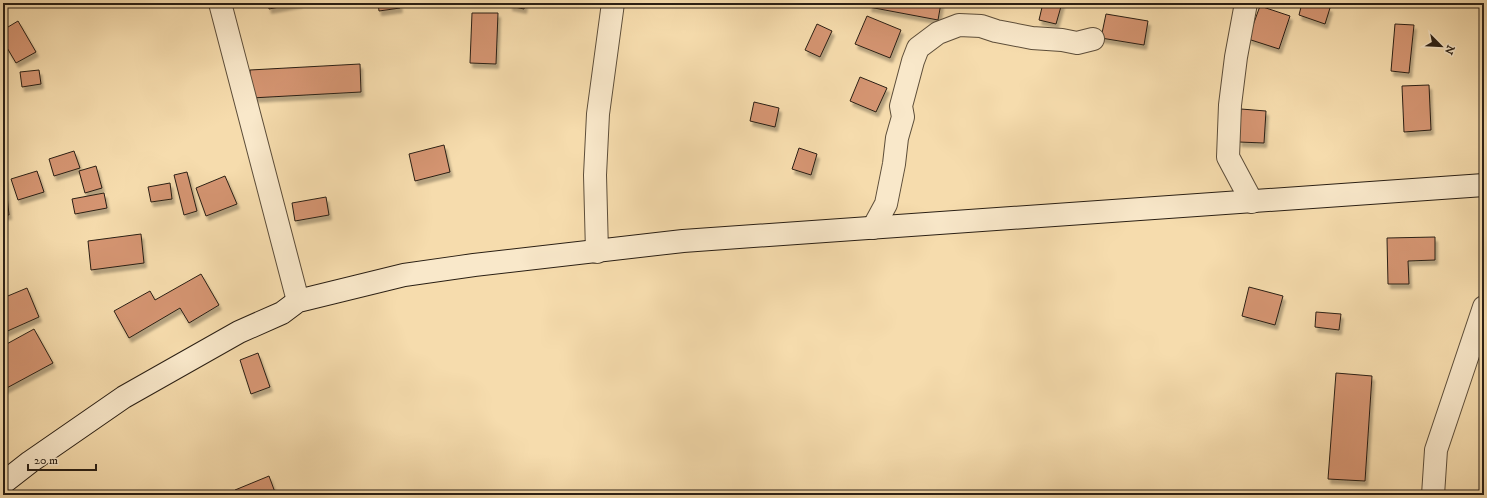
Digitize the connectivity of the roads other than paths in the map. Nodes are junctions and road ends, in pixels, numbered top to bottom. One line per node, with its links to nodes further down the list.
1 (220, 3): 9 (street)
2 (613, 3): 8 (street)
3 (1246, 3): 6 (street)
4 (1093, 40): 7 (street)
5 (1484, 185): 6 (street)
6 (1252, 202): 7 (street)
7 (873, 228): 8 (street)
8 (597, 252): 9 (street)
9 (298, 301): 11 (street)
10 (1484, 307): 12 (street)
11 (3, 483)
12 (1433, 495)

